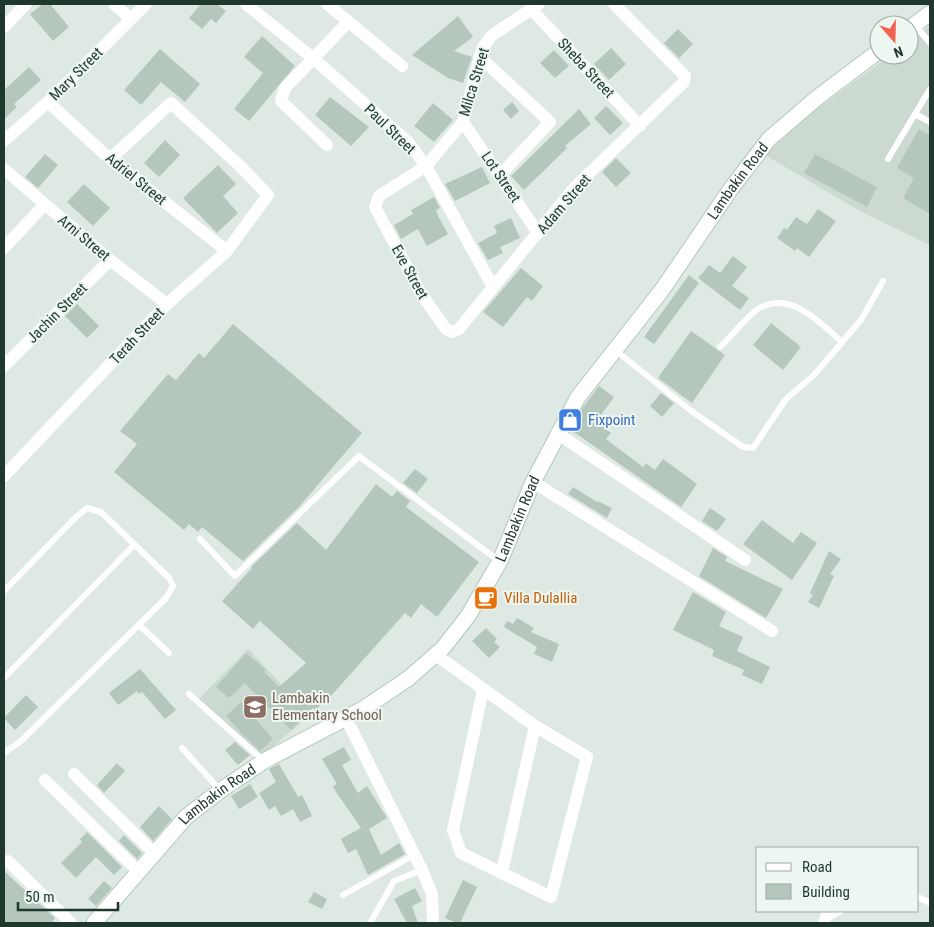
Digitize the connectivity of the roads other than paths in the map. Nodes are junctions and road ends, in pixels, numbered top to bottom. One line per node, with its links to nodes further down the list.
1 (26, 4): 12 (street)
2 (114, 4): 9 (street)
3 (146, 4): 9 (street, Mary Street)
4 (246, 4): 16 (street, Paul Street)
5 (328, 4): 11 (street)
6 (614, 4): 24 (street, Adam Street)
7 (535, 6): 15 (street, Milca Street); 24 (street, Sheba Street)
8 (930, 13): 10 (main road)
9 (131, 20): 20 (street, Mary Street)
10 (919, 21)
11 (348, 22): 16 (street); 18 (street)
12 (4, 27)
13 (919, 33): 14 (lane)
14 (930, 43)
15 (481, 58): 22 (street, Milca Street); 31 (street)
16 (314, 59): 26 (street); 29 (street, Paul Street)
17 (869, 59): 44 (main road, Lambakin Road)
18 (402, 66)
19 (930, 89): 21 (lane)
20 (48, 102): 25 (street, Mary Street); 27 (street, Adriel Street)
21 (915, 114): 23 (lane); 28 (lane)
22 (463, 122): 29 (street, Milca Street); 31 (street, Lot Street)
23 (930, 122)
24 (640, 126): 34 (street, Adam Street)
25 (4, 141)
26 (327, 145)
27 (110, 159): 36 (street, Adriel Street); 36 (street, Terah Street)
28 (888, 159)
29 (426, 166): 33 (street, Milca Street); 39 (street, Paul Street)
30 (4, 169): 32 (street, Arni Street)
31 (500, 175): 34 (street, Lot Street)
32 (46, 204): 35 (street); 37 (street, Arni Street)
33 (375, 208): 41 (street, Eve Street)
34 (538, 233): 39 (street, Adam Street)
35 (4, 248)
36 (227, 251): 40 (street, Terah Street)
37 (110, 260): 40 (street, Arni Street); 45 (street, Jachin Street)
38 (882, 281): 42 (lane)
39 (493, 287): 41 (street, Adam Street)
40 (167, 304): 47 (street, Terah Street)
41 (452, 332)
42 (841, 341): 43 (lane); 44 (lane)
43 (720, 347)
44 (615, 350): 46 (main road, Lambakin Road)
45 (4, 366)
46 (558, 434): 48 (main road, Lambakin Road); 51 (street)
47 (4, 476)
48 (533, 482): 52 (main road, Lambakin Road); 55 (street)
49 (200, 539): 52 (lane)
50 (133, 546): 53 (lane); 54 (lane); 58 (lane)
51 (745, 560)
52 (500, 561): 57 (main road, Lambakin Road)
53 (4, 591)
54 (139, 624): 56 (lane); 64 (lane)
55 (772, 630)
56 (169, 653)
57 (436, 655): 59 (street); 61 (main road, Lambakin Road)
58 (4, 678)
59 (483, 690): 62 (street); 74 (street)
60 (189, 694): 65 (lane)
61 (346, 718): 65 (main road, Lambakin Road); 70 (street)
62 (535, 726): 74 (street); 74 (street)
63 (182, 748): 68 (lane)
64 (4, 753)
65 (264, 760): 68 (main road, Lambakin Road)
66 (74, 774): 69 (street)
67 (45, 780): 73 (street)
68 (221, 790): 69 (main road, Lambakin Road)
69 (154, 852): 73 (main road, Lambakin Road)
70 (414, 855): 72 (street); 75 (lane)
71 (8, 861): 78 (street)
72 (422, 870): 80 (lane); 81 (street)
73 (138, 871): 79 (main road, Lambakin Road)
74 (502, 872)
75 (343, 896)
76 (839, 912): 77 (lane)
77 (826, 918)
78 (71, 923)
79 (94, 923)
80 (370, 923)
81 (433, 923)

